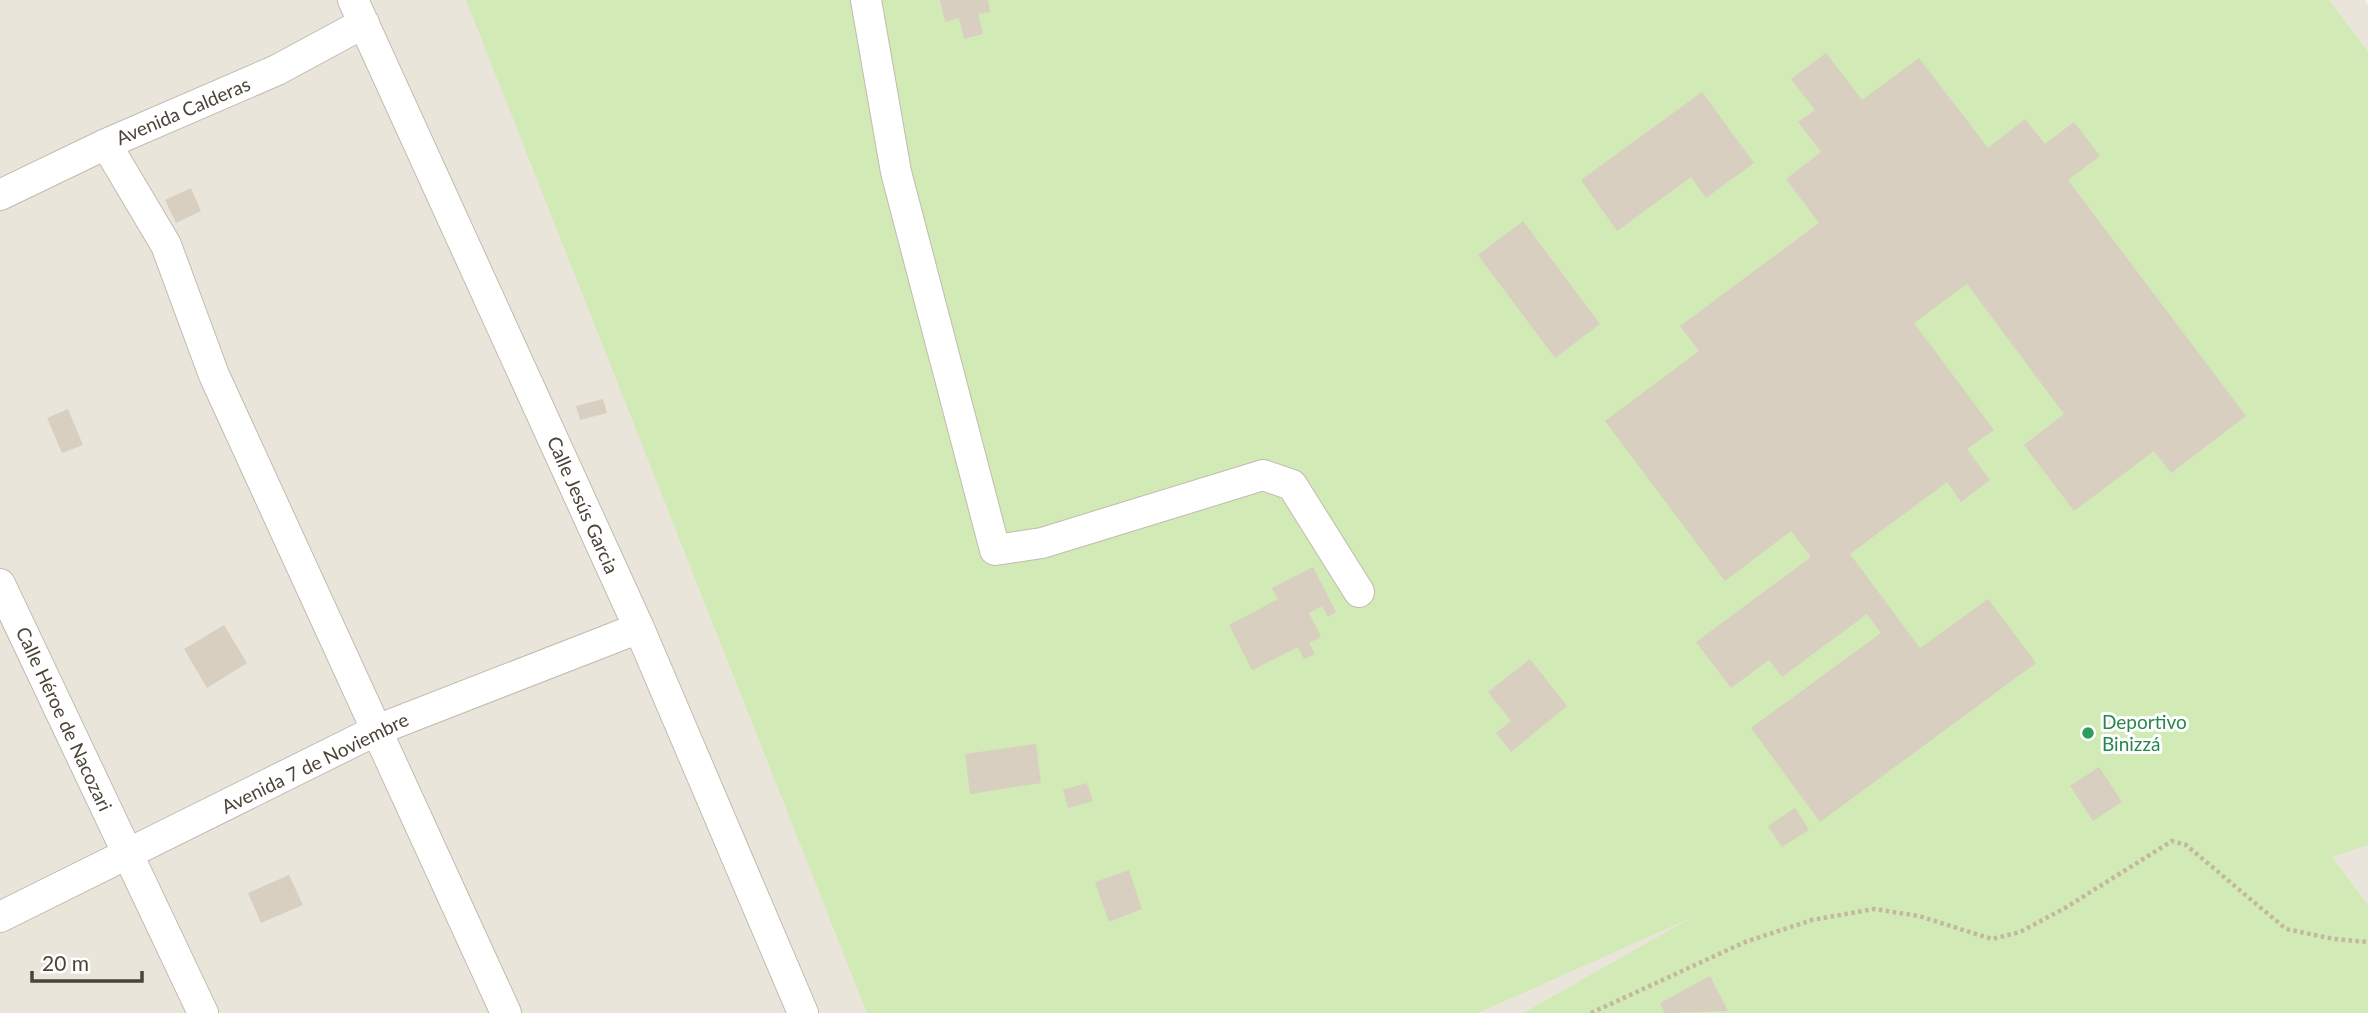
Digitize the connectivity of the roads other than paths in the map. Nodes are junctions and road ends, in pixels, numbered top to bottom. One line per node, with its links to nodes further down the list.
1 (866, 0): 6 (street)
2 (359, 12): 3 (street, Avenida Calderas); 7 (street, Calle Jesús Garcia)
3 (106, 144): 4 (street, Avenida Calderas); 8 (street)
4 (0, 195)
5 (0, 584): 9 (street, Calle Héroe de Nacozari)
6 (1359, 592)
7 (639, 628): 8 (street, Avenida 7 de Noviembre); 13 (street, Calle Jesús Garcia)
8 (377, 730): 9 (street, Avenida 7 de Noviembre); 12 (street)
9 (128, 855): 10 (street, Avenida 7 de Noviembre); 11 (street, Calle Héroe de Nacozari)
10 (0, 917)
11 (203, 1013)
12 (506, 1013)
13 (803, 1013)

